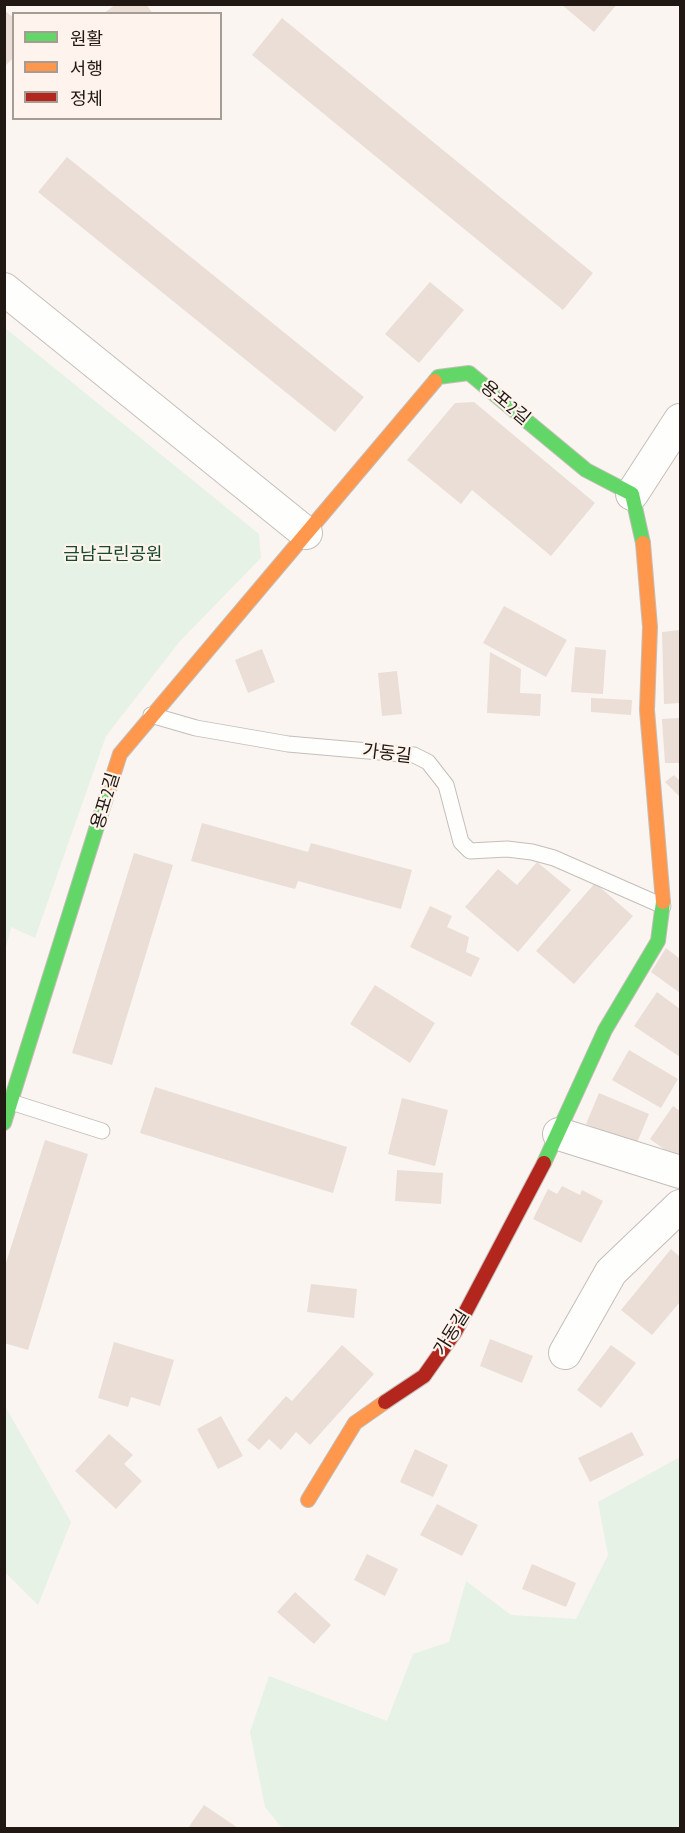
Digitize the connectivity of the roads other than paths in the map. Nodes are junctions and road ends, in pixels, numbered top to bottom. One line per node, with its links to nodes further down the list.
1 (4, 289): 4 (street)
2 (681, 420): 3 (street)
3 (632, 494): 4 (street, 용포2길); 6 (street, 가동길)
4 (306, 533): 5 (street, 용포2길)
5 (151, 716): 6 (lane, 가동길); 7 (street, 용포2길)
6 (663, 906): 10 (street, 가동길)
7 (11, 1102): 8 (street, 용포2길); 9 (lane)
8 (4, 1123)
9 (102, 1131)
10 (559, 1134): 11 (street); 14 (street, 가동길)
11 (681, 1172)
12 (681, 1206): 13 (street)
13 (565, 1353)
14 (308, 1500)

